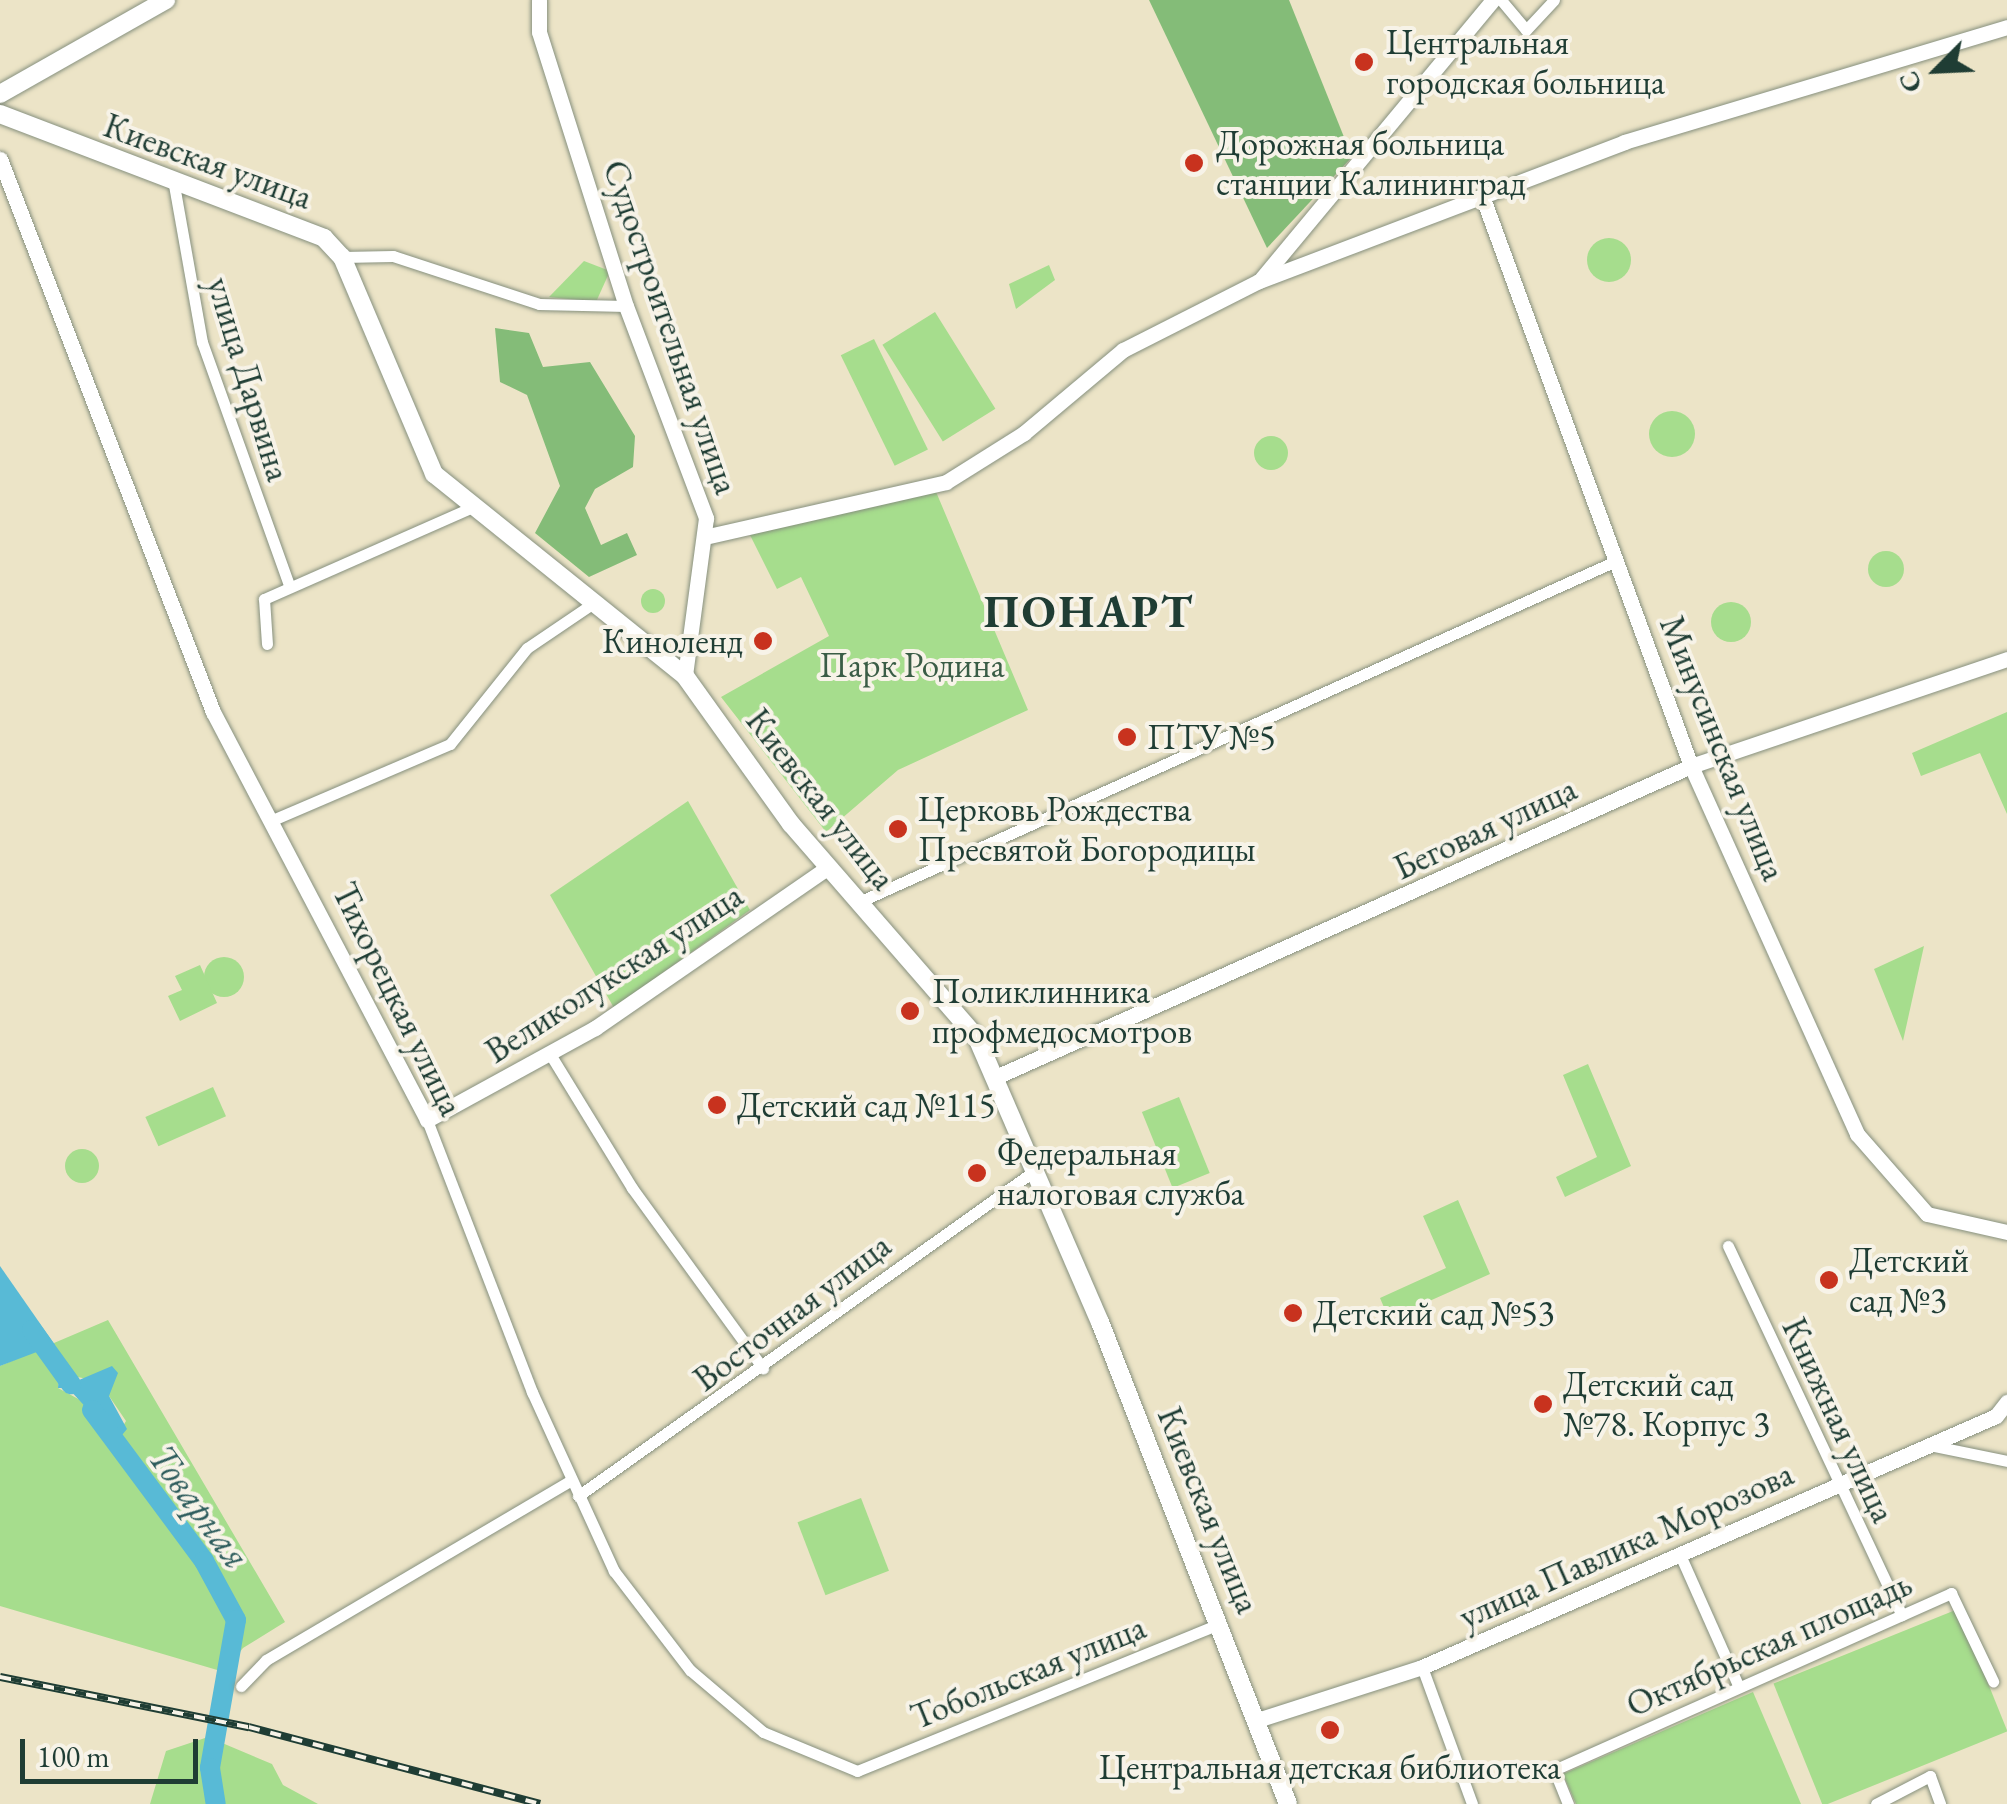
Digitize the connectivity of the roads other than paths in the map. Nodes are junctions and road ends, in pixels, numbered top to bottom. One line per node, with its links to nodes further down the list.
1 (166, 0): 7 (main road)
2 (539, 0): 14 (street, Судостроительная улица)
3 (1492, 0): 13 (street)
4 (1500, 0): 5 (street)
5 (1554, 0)
6 (2007, 27): 11 (street)
7 (0, 94)
8 (0, 114): 10 (main road, Киевская улица)
9 (0, 159): 24 (street, Тихорецкая улица)
10 (174, 186): 12 (main road, Киевская улица); 18 (street, улица Дарвина)
11 (1484, 201): 13 (street); 17 (street, Минусинская улица)
12 (342, 257): 14 (street); 15 (main road, Киевская улица)
13 (1259, 280): 16 (street)
14 (626, 306): 16 (street, Судостроительная улица)
15 (470, 508): 18 (street); 19 (main road, Киевская улица)
16 (709, 536): 22 (street, Судостроительная улица)
17 (1618, 560): 23 (street, Минусинская улица); 26 (street)
18 (289, 585): 20 (street)
19 (592, 604): 22 (main road, Киевская улица); 24 (street)
20 (268, 644)
21 (2007, 659): 23 (street, Беговая улица)
22 (685, 676): 25 (main road, Киевская улица)
23 (1691, 766): 28 (street, Беговая улица); 31 (street, Минусинская улица)
24 (275, 819): 29 (street, Тихорецкая улица)
25 (828, 867): 26 (main road, Киевская улица); 27 (street, Великолукская улица)
26 (858, 902): 28 (main road, Киевская улица)
27 (550, 1054): 29 (street, Великолукская улица); 33 (street)
28 (998, 1076): 30 (main road, Киевская улица)
29 (427, 1120): 37 (street, Тихорецкая улица)
30 (1037, 1169): 33 (street, Восточная улица); 42 (main road, Киевская улица)
31 (2007, 1232)
32 (1728, 1246): 38 (street, Книжная улица)
33 (764, 1368): 39 (street, Восточная улица)
34 (2007, 1402): 35 (street, улица Павлика Морозова)
35 (1929, 1446): 36 (street); 38 (street, улица Павлика Морозова)
36 (2007, 1460)
37 (570, 1481): 39 (street, Тихорецкая улица); 45 (street)
38 (1837, 1486): 40 (street, улица Павлика Морозова); 41 (street, Книжная улица)
39 (578, 1496): 48 (street, Тихорецкая улица)
40 (1681, 1556): 43 (street, улица Павлика Морозова); 46 (street)
41 (1902, 1615): 44 (street, Октябрьская площадь); 46 (street, Октябрьская площадь)
42 (1219, 1624): 47 (main road, Киевская улица); 48 (street, Тобольская улица)
43 (1422, 1667): 47 (street, улица Павлика Морозова); 50 (street)
44 (1993, 1681)
45 (241, 1686)
46 (1738, 1686): 51 (street, Октябрьская площадь)
47 (1257, 1720): 49 (main road, Киевская улица)
48 (857, 1771)
49 (1288, 1804)
50 (1472, 1804)
51 (1568, 1804)
52 (1876, 1804): 53 (street)
53 (1940, 1804)

